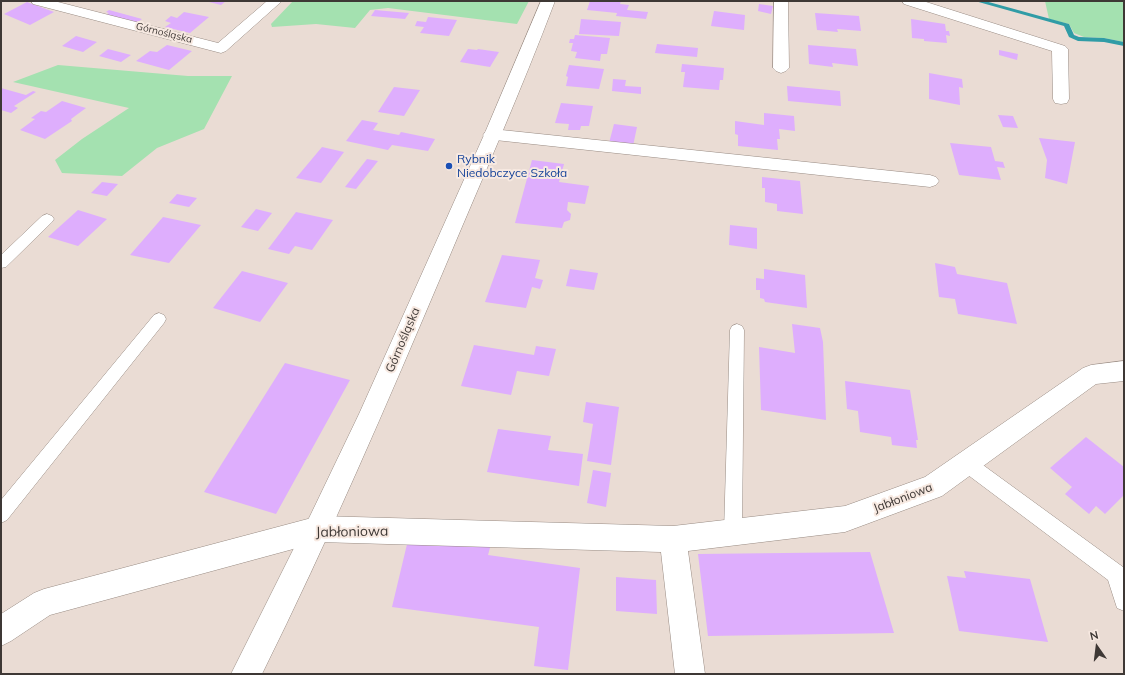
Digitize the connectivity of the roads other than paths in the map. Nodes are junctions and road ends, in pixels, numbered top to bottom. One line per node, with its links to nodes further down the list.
1 (38, 1): 2 (street, Górnośląska)
2 (275, 1)
3 (548, 1): 8 (street, Górnośląska)
4 (781, 1): 6 (street)
5 (909, 1): 7 (street)
6 (781, 68)
7 (1061, 99)
8 (492, 135): 9 (street); 17 (street, Górnośląska)
9 (930, 181)
10 (47, 219): 11 (lane)
11 (1, 263)
12 (159, 319): 16 (lane)
13 (738, 330): 18 (lane)
14 (1124, 371): 15 (street, Jabłoniowa)
15 (966, 463): 18 (street, Jabłoniowa); 20 (lane)
16 (1, 514)
17 (319, 529): 19 (street, Jabłoniowa); 21 (street, Jabłoniowa); 22 (street, Górnośląska)
18 (733, 532): 19 (street, Jabłoniowa)
19 (673, 539): 23 (street)
20 (1124, 601)
21 (1, 631)
22 (246, 674)
23 (690, 674)

